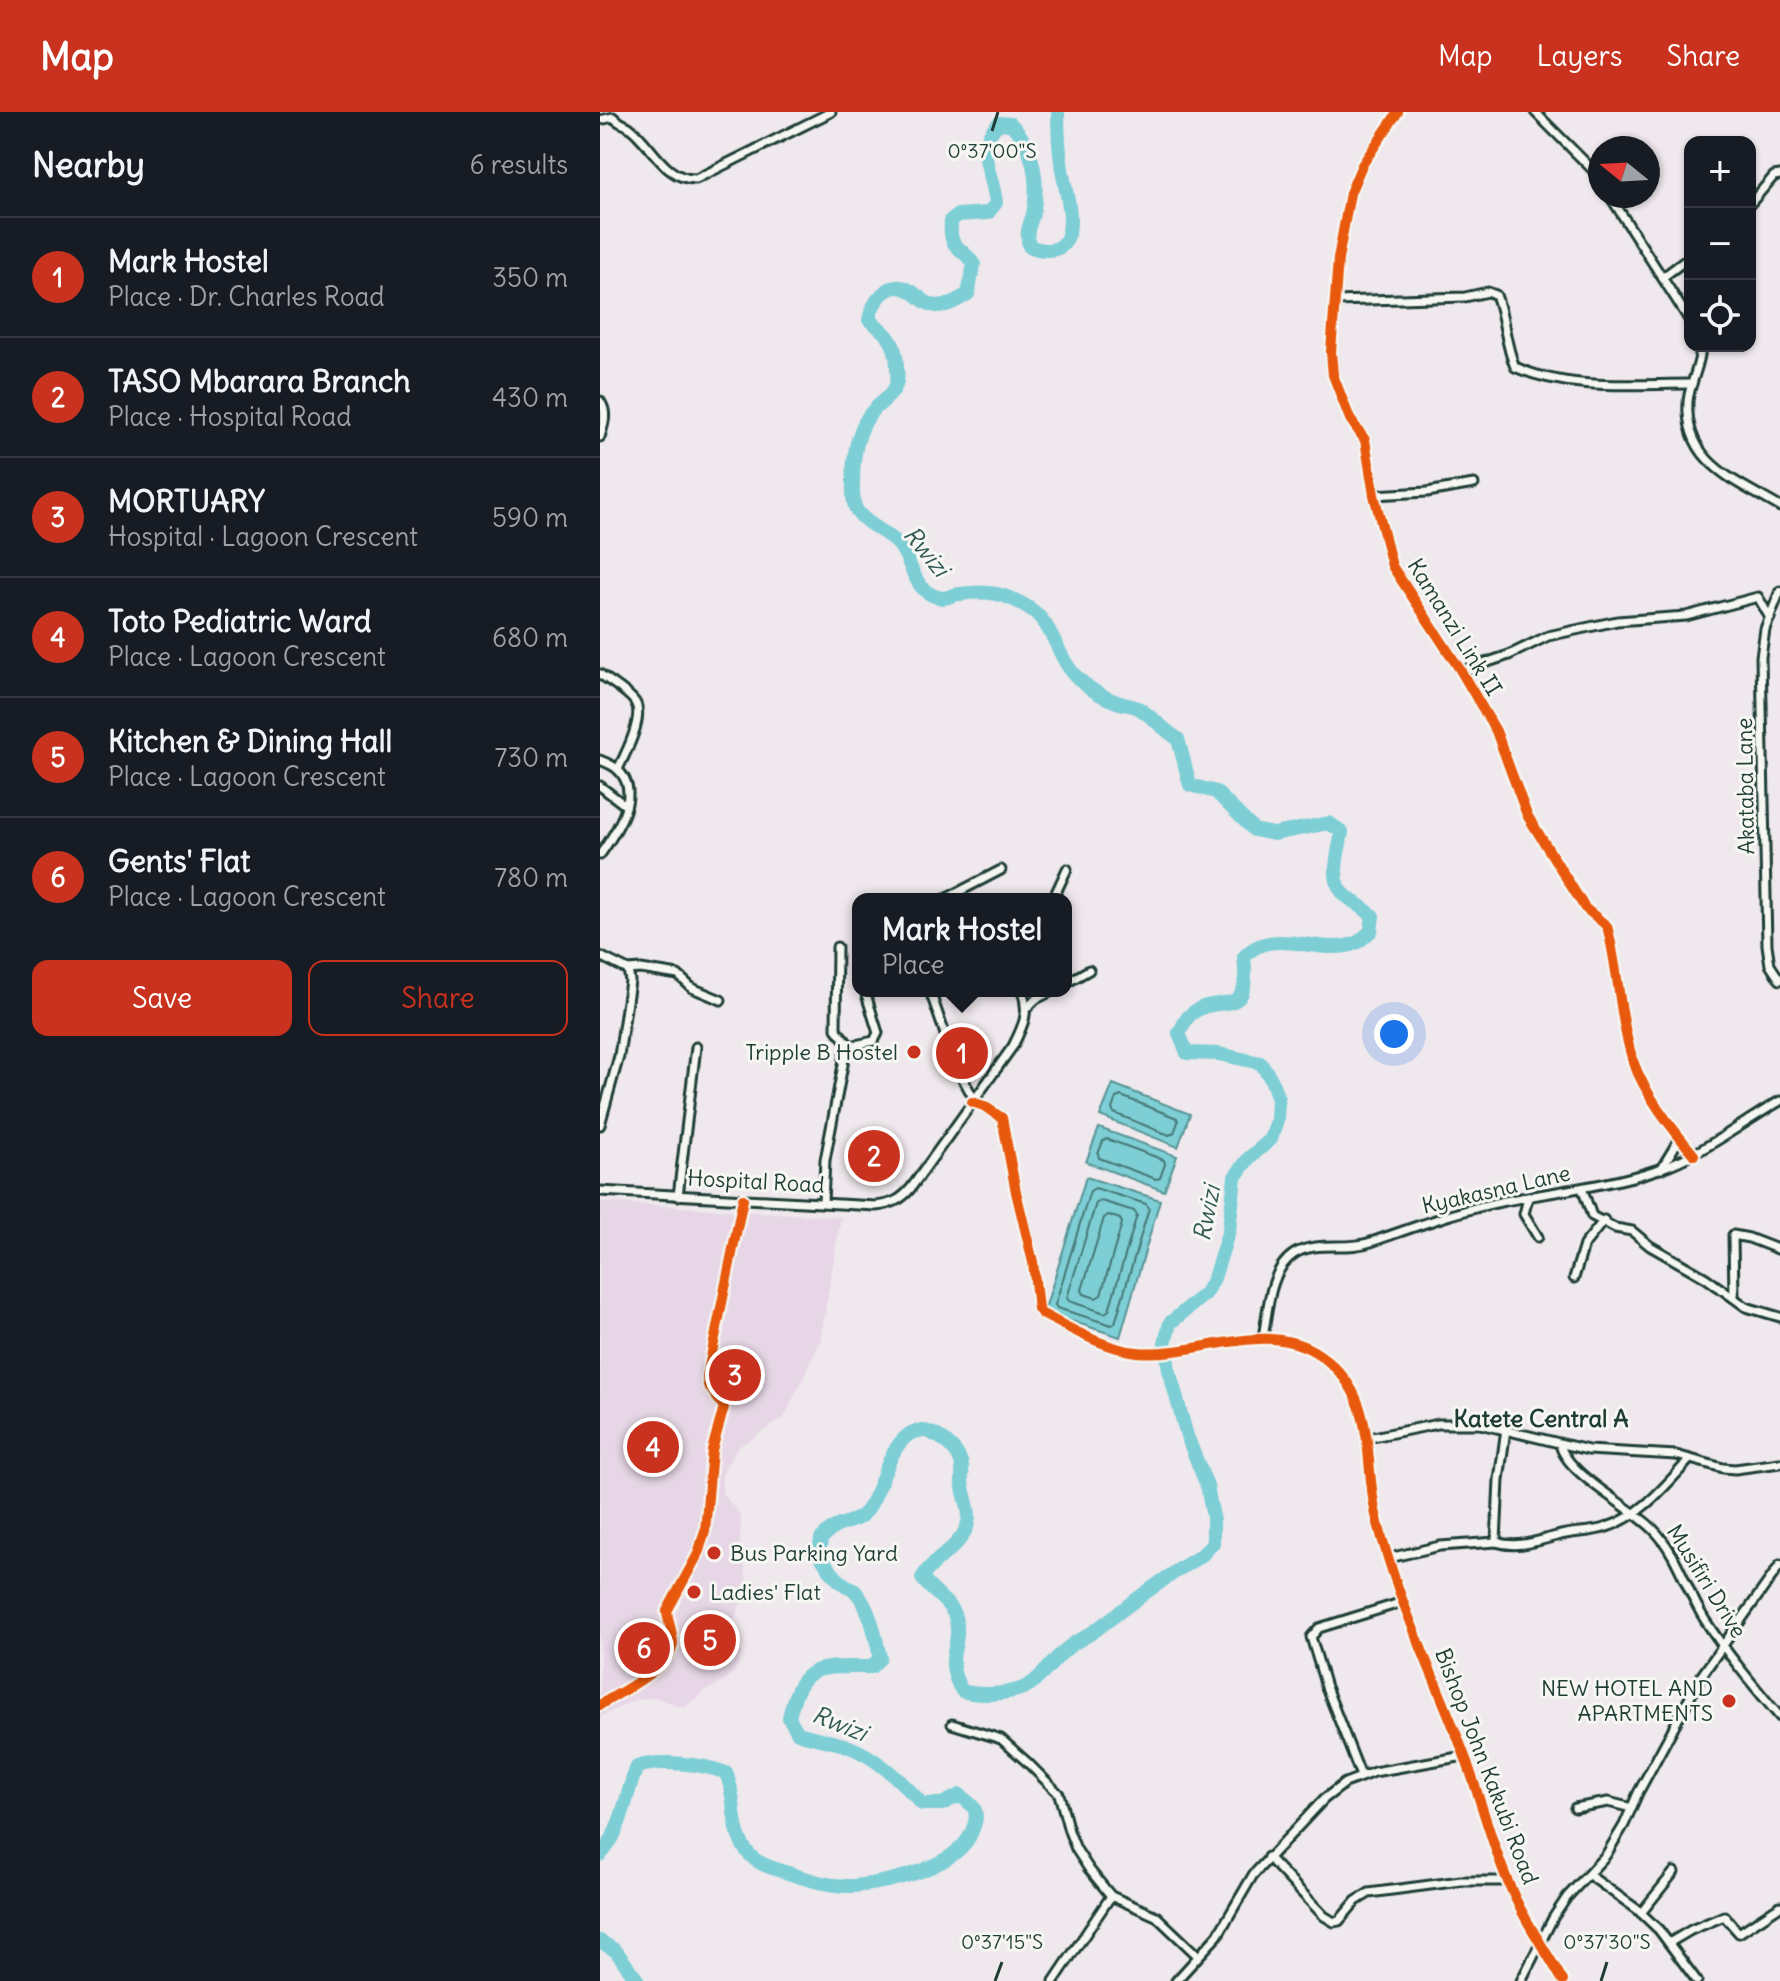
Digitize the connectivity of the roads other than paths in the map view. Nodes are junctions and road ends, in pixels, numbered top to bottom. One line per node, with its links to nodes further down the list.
1 (831, 112): 4 (street)
2 (1398, 112): 12 (street, Kamanzi Link II)
3 (1535, 112): 6 (street)
4 (616, 114): 5 (street)
5 (600, 120)
6 (1588, 165)
7 (1780, 175): 8 (street)
8 (1756, 197)
9 (1618, 208): 11 (street)
10 (1684, 261): 11 (street)
11 (1663, 277): 13 (street)
12 (1336, 301): 15 (street); 19 (street, Kamanzi Link II)
13 (1684, 311)
14 (1700, 352): 15 (street)
15 (1692, 384): 20 (street)
16 (600, 401): 17 (street)
17 (600, 437)
18 (1474, 484): 19 (street)
19 (1374, 495): 23 (street, Kamanzi Link II)
20 (1780, 507)
21 (1780, 591): 22 (street, Akataba Lane)
22 (1770, 618): 23 (street); 39 (street, Akataba Lane)
23 (1461, 671): 51 (street, Kamanzi Link II)
24 (600, 674): 26 (street)
25 (600, 760): 26 (street)
26 (618, 769): 28 (street)
27 (600, 786): 28 (street)
28 (626, 806): 29 (street)
29 (600, 855)
30 (1067, 869): 33 (street)
31 (1001, 870): 32 (street)
32 (957, 893)
33 (1056, 893)
34 (837, 947): 46 (street)
35 (600, 956): 36 (street)
36 (628, 970): 44 (street); 50 (street)
37 (1089, 970): 38 (street)
38 (1072, 980)
39 (1780, 980)
40 (867, 997): 46 (street)
41 (932, 997): 48 (street)
42 (1024, 997): 45 (street)
43 (1040, 997): 45 (street)
44 (721, 1000)
45 (1028, 1007): 48 (street, Hospital Road)
46 (850, 1046): 59 (street)
47 (696, 1047): 56 (street)
48 (973, 1101): 59 (street, Hospital Road); 66 (street)
49 (1780, 1101): 52 (street, Kyakasna Lane)
50 (600, 1125)
51 (1680, 1138): 52 (street, Kamanzi Link II); 53 (street)
52 (1694, 1155): 53 (street, Kyakasna Lane)
53 (1661, 1169): 54 (street, Kyakasna Lane)
54 (1582, 1188): 57 (street, Kyakasna Lane); 60 (street)
55 (600, 1191): 56 (street, Hospital Road)
56 (678, 1196): 58 (street, Hospital Road)
57 (1528, 1198): 61 (street); 66 (street, Kyakasna Lane)
58 (743, 1199): 59 (street, Hospital Road); 78 (street)
59 (823, 1202)
60 (1604, 1220): 63 (street); 64 (street)
61 (1538, 1237)
62 (1780, 1250): 64 (street)
63 (1574, 1278)
64 (1734, 1297): 65 (street)
65 (1780, 1317)
66 (1263, 1337): 68 (street, Bishop John Kakubi Road)
67 (1506, 1429): 68 (street); 69 (street); 73 (street)
68 (1368, 1438): 74 (street, Bishop John Kakubi Road)
69 (1560, 1444): 70 (street); 72 (street, Musifiri Drive)
70 (1689, 1460): 71 (street); 72 (street)
71 (1780, 1463)
72 (1636, 1515): 73 (street); 77 (street, Musifiri Drive)
73 (1496, 1542): 74 (street)
74 (1389, 1558): 76 (street, Bishop John Kakubi Road)
75 (1780, 1565): 77 (street)
76 (1403, 1602): 81 (street, Bishop John Kakubi Road); 82 (street)
77 (1723, 1644): 79 (street, Musifiri Drive); 84 (street)
78 (600, 1705)
79 (1780, 1717)
80 (952, 1724): 89 (street)
81 (1464, 1756): 82 (street); 88 (street, Bishop John Kakubi Road)
82 (1361, 1776): 85 (street)
83 (1575, 1808): 84 (street)
84 (1632, 1808): 87 (street)
85 (1268, 1857): 88 (street); 94 (street)
86 (1674, 1872): 91 (street)
87 (1589, 1875): 91 (street); 93 (street)
88 (1508, 1881): 93 (street, Bishop John Kakubi Road)
89 (1111, 1896): 94 (street); 95 (street)
90 (1780, 1906): 92 (street)
91 (1641, 1913): 92 (street)
92 (1669, 1943): 99 (street)
93 (1540, 1945): 97 (street); 98 (street, Bishop John Kakubi Road)
94 (1198, 1956): 96 (street)
95 (1054, 1981)
96 (1176, 1981)
97 (1521, 1981)
98 (1563, 1981)
99 (1697, 1981)

